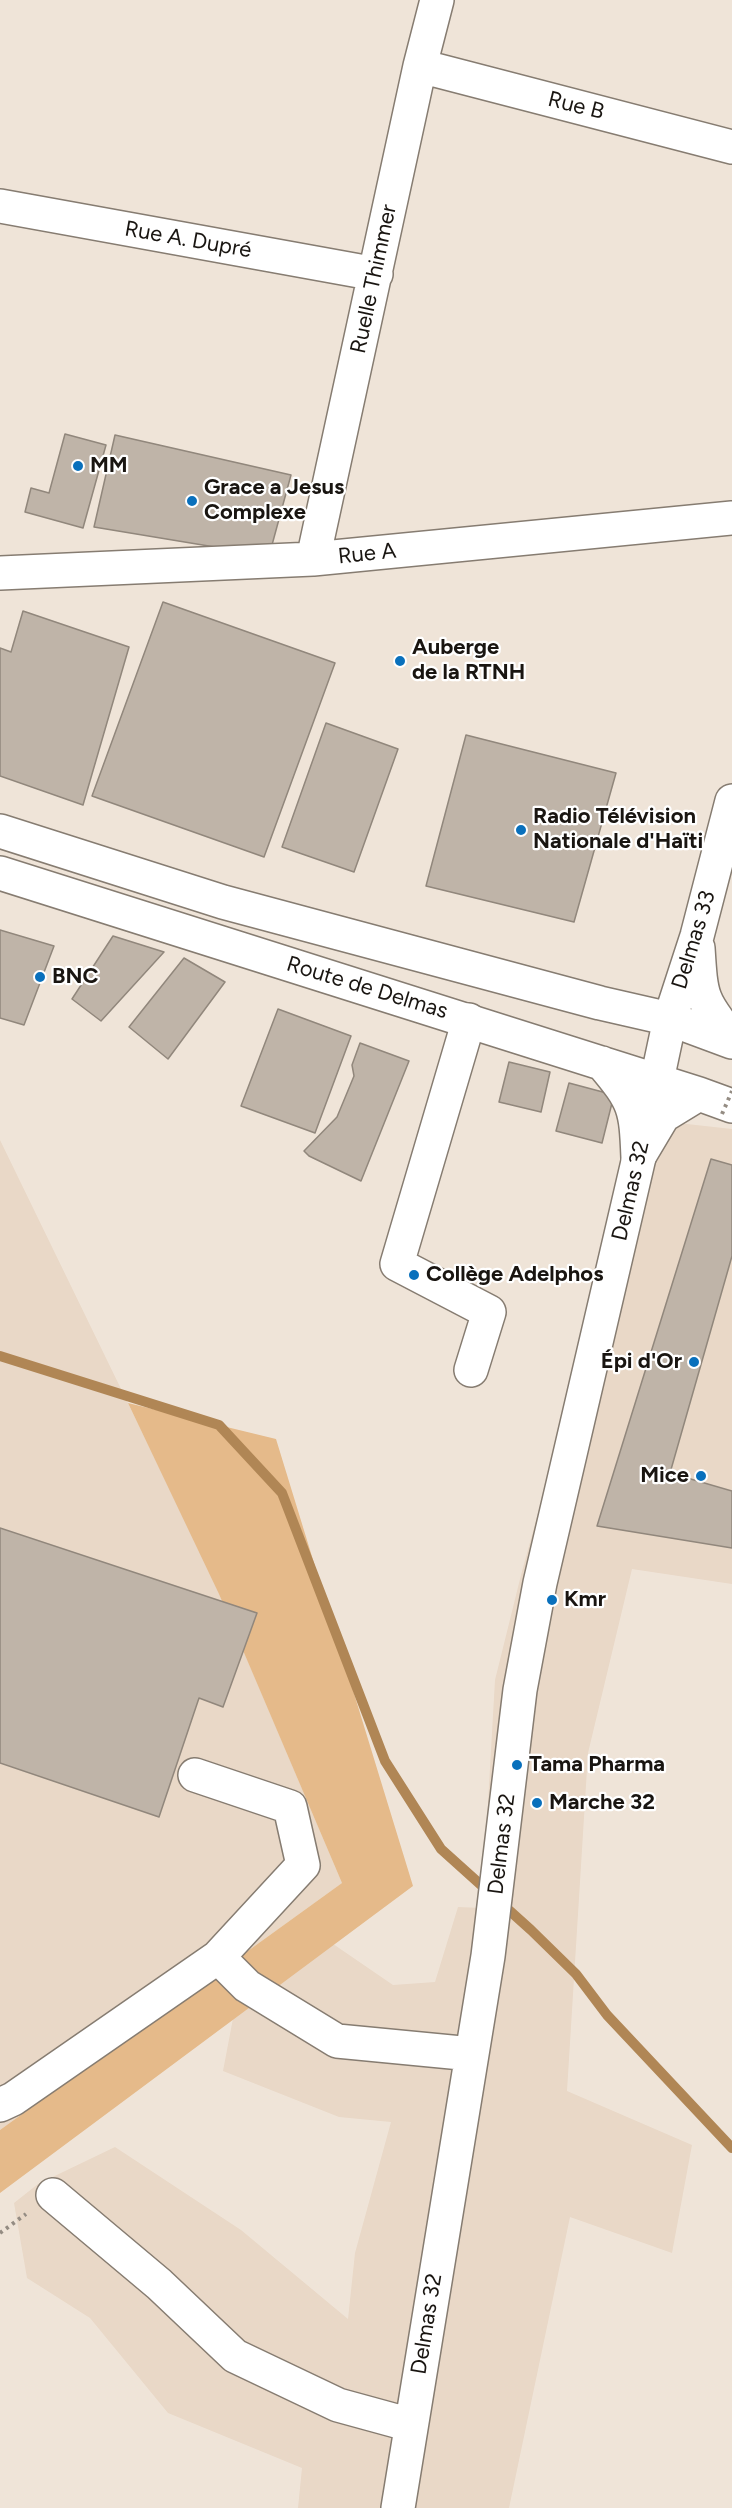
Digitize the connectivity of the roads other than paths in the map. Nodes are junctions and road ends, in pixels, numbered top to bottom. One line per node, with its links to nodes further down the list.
1 (437, 0): 2 (street, Ruelle Thimmer)
2 (420, 66): 3 (street, Rue B); 5 (street, Ruelle Thimmer)
3 (732, 147)
4 (0, 206): 5 (street, Rue A. Dupré)
5 (376, 274): 7 (street, Ruelle Thimmer)
6 (732, 518): 7 (street, Rue A)
7 (313, 559): 8 (street, Rue A)
8 (0, 573)
9 (732, 801): 12 (street, Delmas 33)
10 (0, 831): 13 (street, Route de Delmas)
11 (0, 873): 14 (street, Route de Delmas)
12 (698, 936): 13 (street, Delmas 33); 15 (street)
13 (670, 1019): 15 (street, Route de Delmas); 17 (street, Delmas 33)
14 (469, 1020): 16 (street, Route de Delmas); 20 (street)
15 (732, 1040)
16 (602, 1063): 17 (street, Route de Delmas); 19 (street)
17 (657, 1080): 18 (street, Route de Delmas); 19 (street, Delmas 32)
18 (718, 1104): 19 (street)
19 (638, 1158): 23 (street, Delmas 32)
20 (471, 1370)
21 (195, 1775): 22 (street)
22 (218, 1957): 23 (street); 24 (street)
23 (472, 2054): 26 (street, Delmas 32)
24 (0, 2104)
25 (53, 2195): 26 (street)
26 (411, 2425): 27 (street, Delmas 32)
27 (398, 2508)

